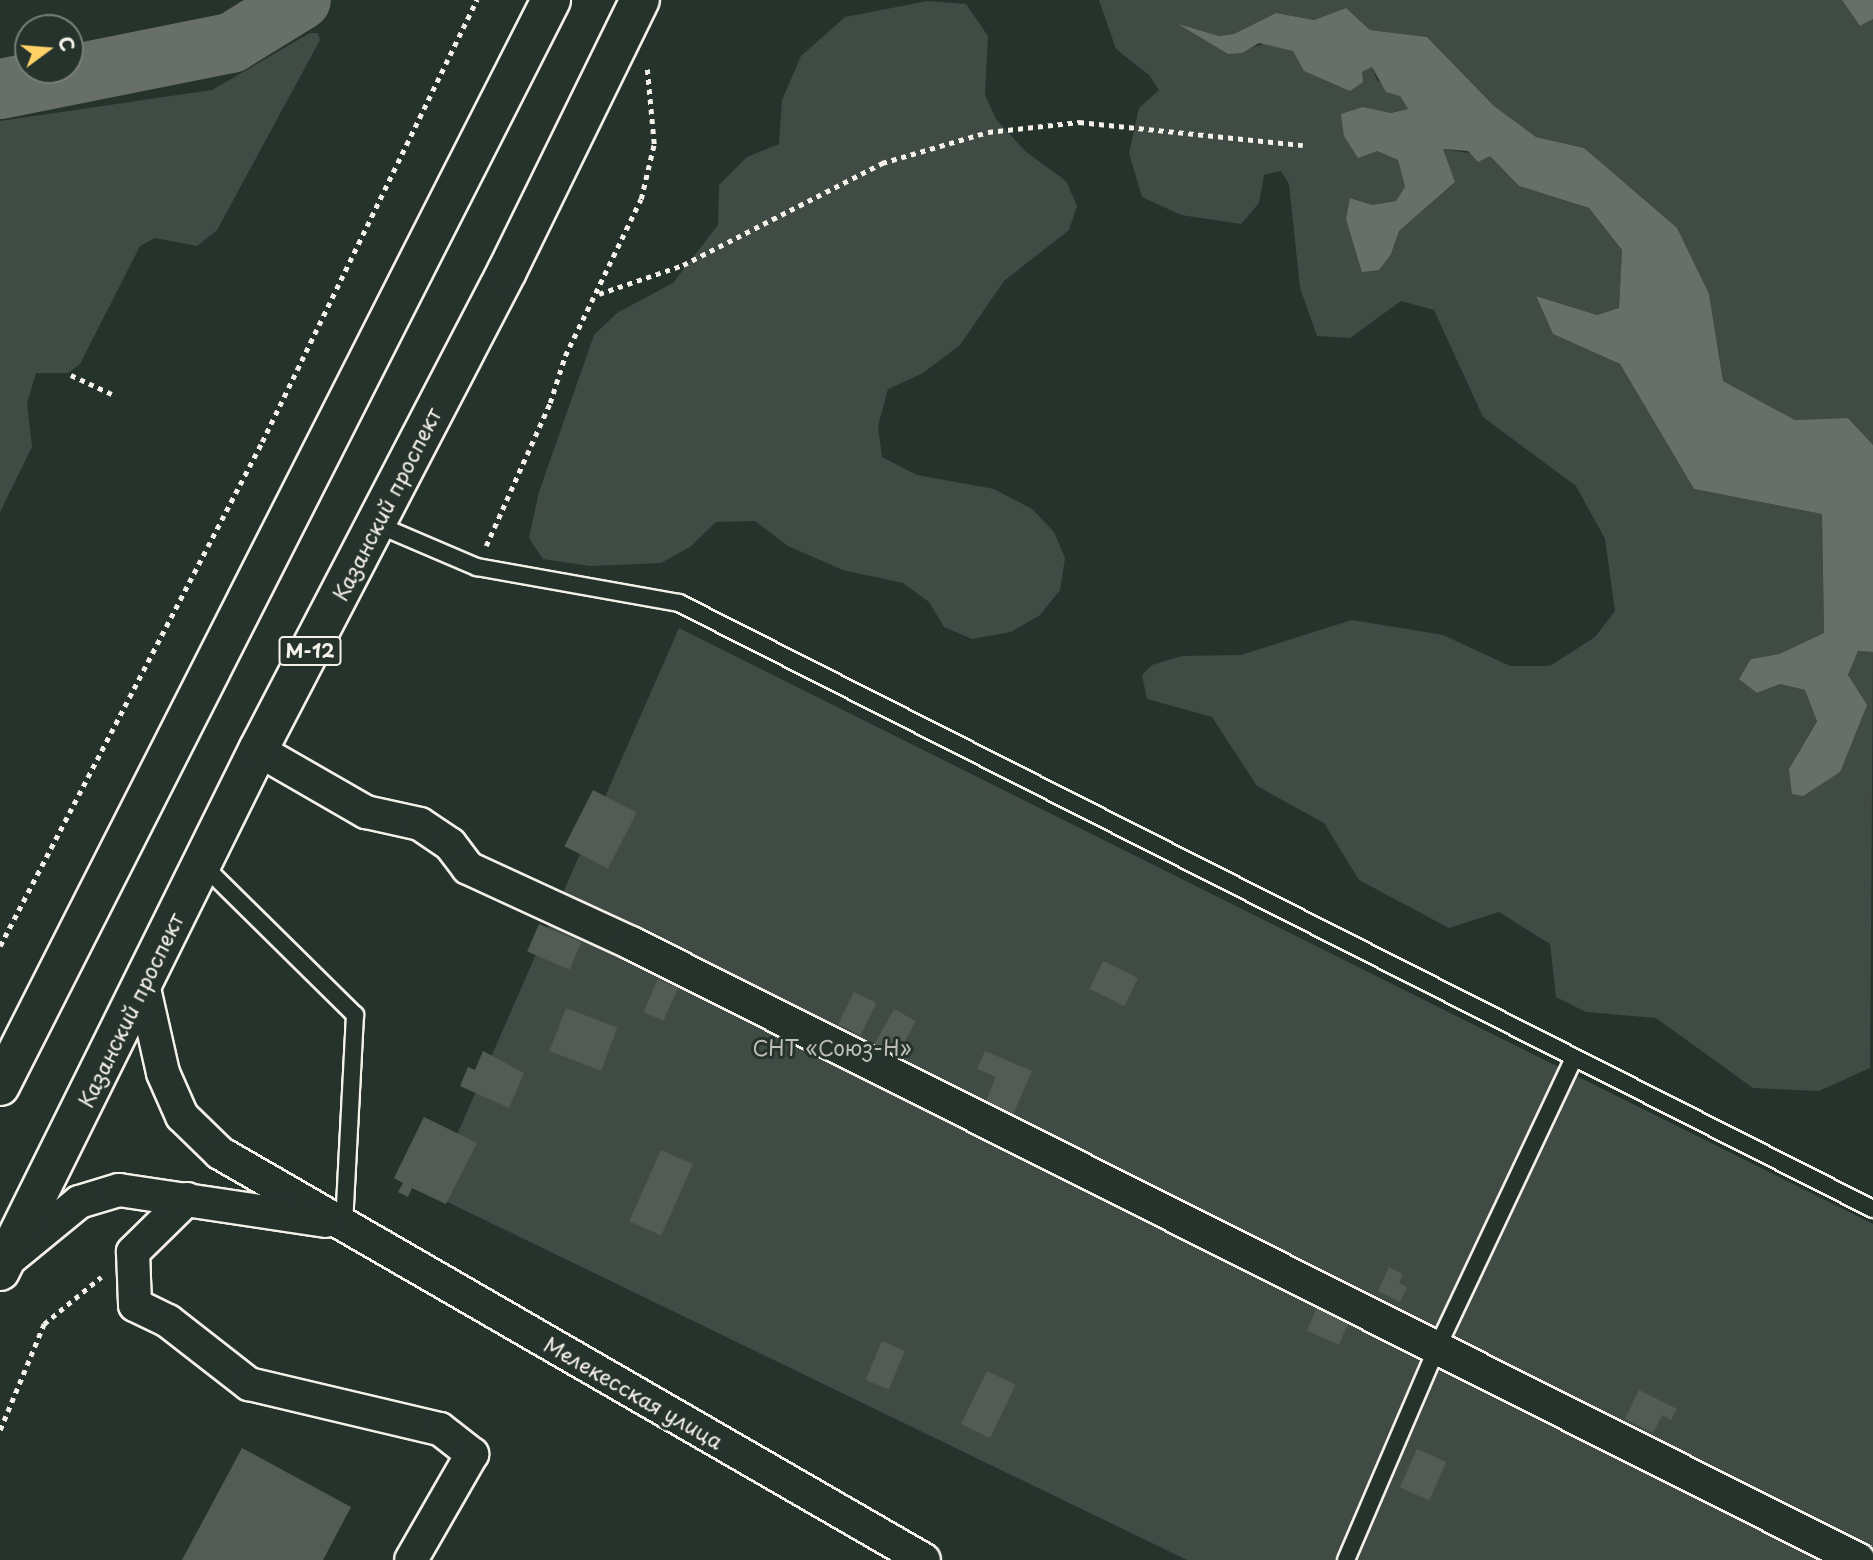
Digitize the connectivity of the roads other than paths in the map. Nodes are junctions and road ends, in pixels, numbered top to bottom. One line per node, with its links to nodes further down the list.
1 (551, 0): 8 (main road)
2 (640, 0): 3 (main road, Казанский проспект / М-12)
3 (376, 524): 4 (main road, Казанский проспект / М-12); 7 (lane)
4 (258, 750): 5 (main road, Казанский проспект / М-12); 13 (street)
5 (202, 864): 6 (main road, Казанский проспект / М-12); 11 (lane)
6 (144, 984): 11 (street, Мелекесская улица); 12 (main road, Казанский проспект / М-12)
7 (1574, 1058): 10 (lane); 13 (lane)
8 (0, 1086)
9 (187, 1199): 11 (street); 12 (street); 14 (street)
10 (1873, 1209)
11 (344, 1224): 15 (street, Мелекесская улица)
12 (1, 1268)
13 (1436, 1350): 16 (lane); 17 (street)
14 (411, 1560)
15 (924, 1560)
16 (1346, 1560)
17 (1859, 1560)

